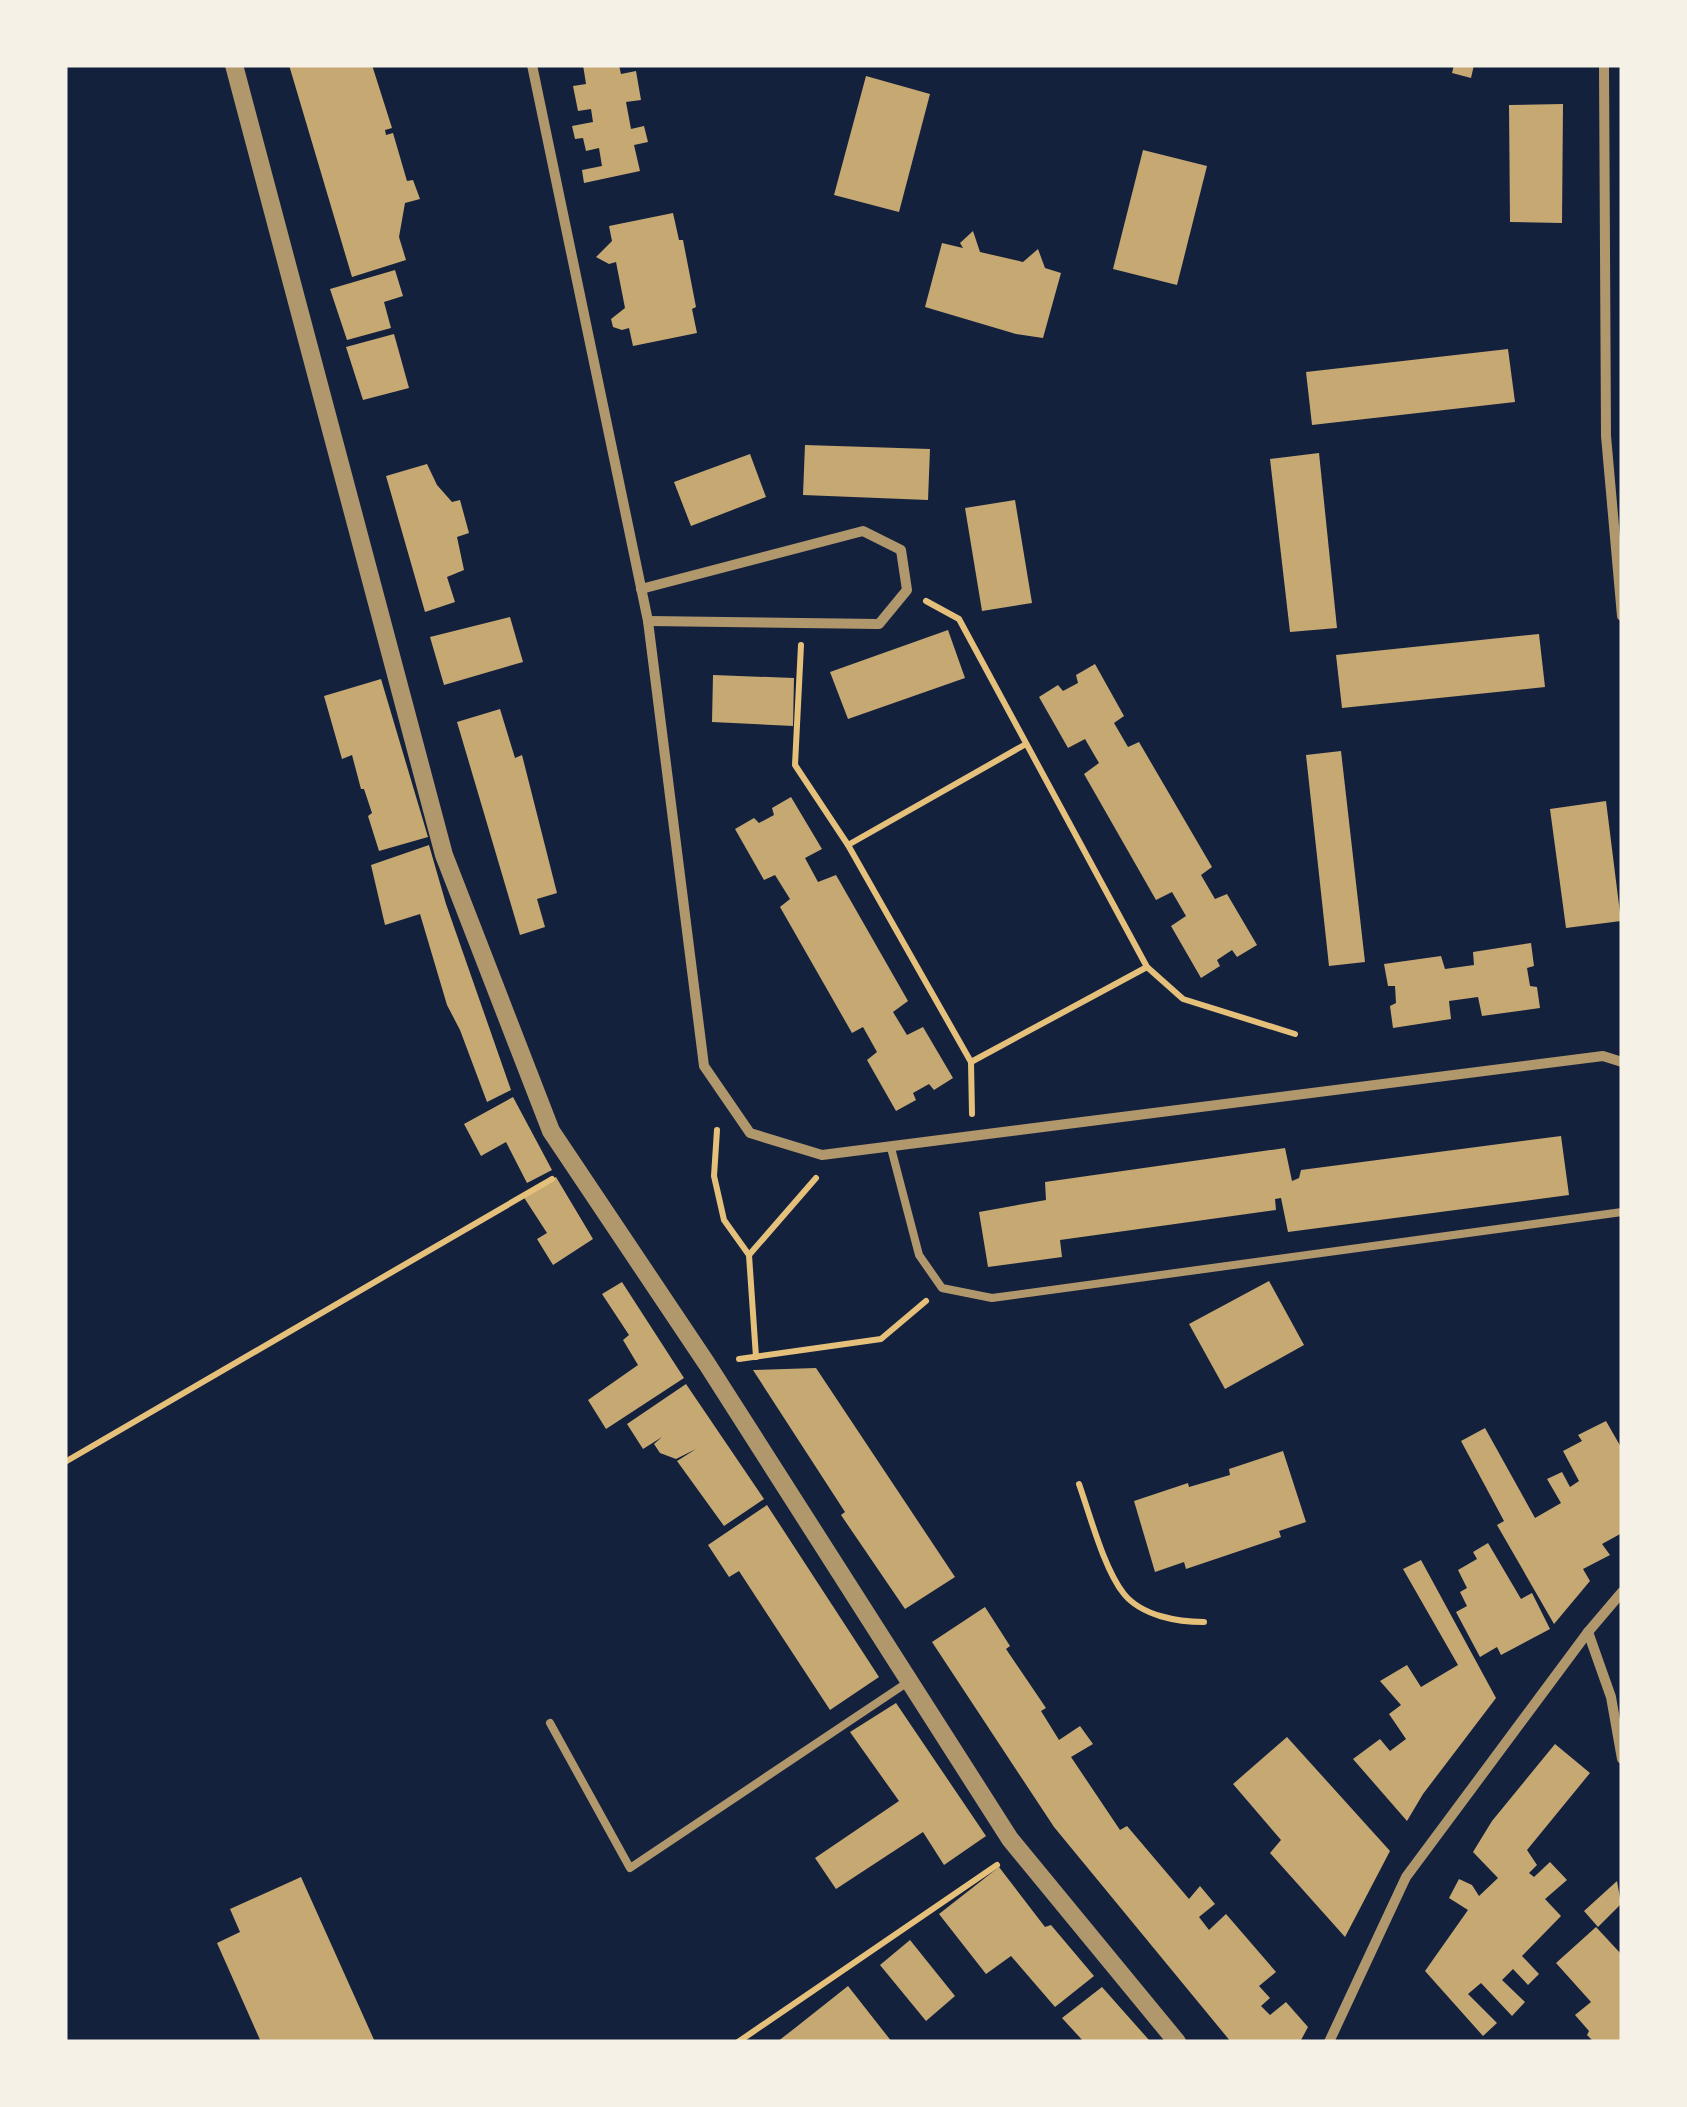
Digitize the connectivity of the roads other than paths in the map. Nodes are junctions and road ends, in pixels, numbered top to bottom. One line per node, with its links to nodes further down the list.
1 (234, 65): 12 (street)
2 (532, 65): 4 (street)
3 (1604, 65): 5 (street)
4 (641, 589): 6 (street); 6 (street)
5 (1622, 616)
6 (648, 622): 8 (street)
7 (1622, 1062): 8 (street)
8 (892, 1148): 9 (lane)
9 (1622, 1212)
10 (1622, 1592): 11 (street)
11 (1588, 1632): 14 (street); 16 (street)
12 (910, 1682): 13 (lane); 15 (street)
13 (550, 1723)
14 (1622, 1759)
15 (1177, 2042)
16 (1329, 2042)

